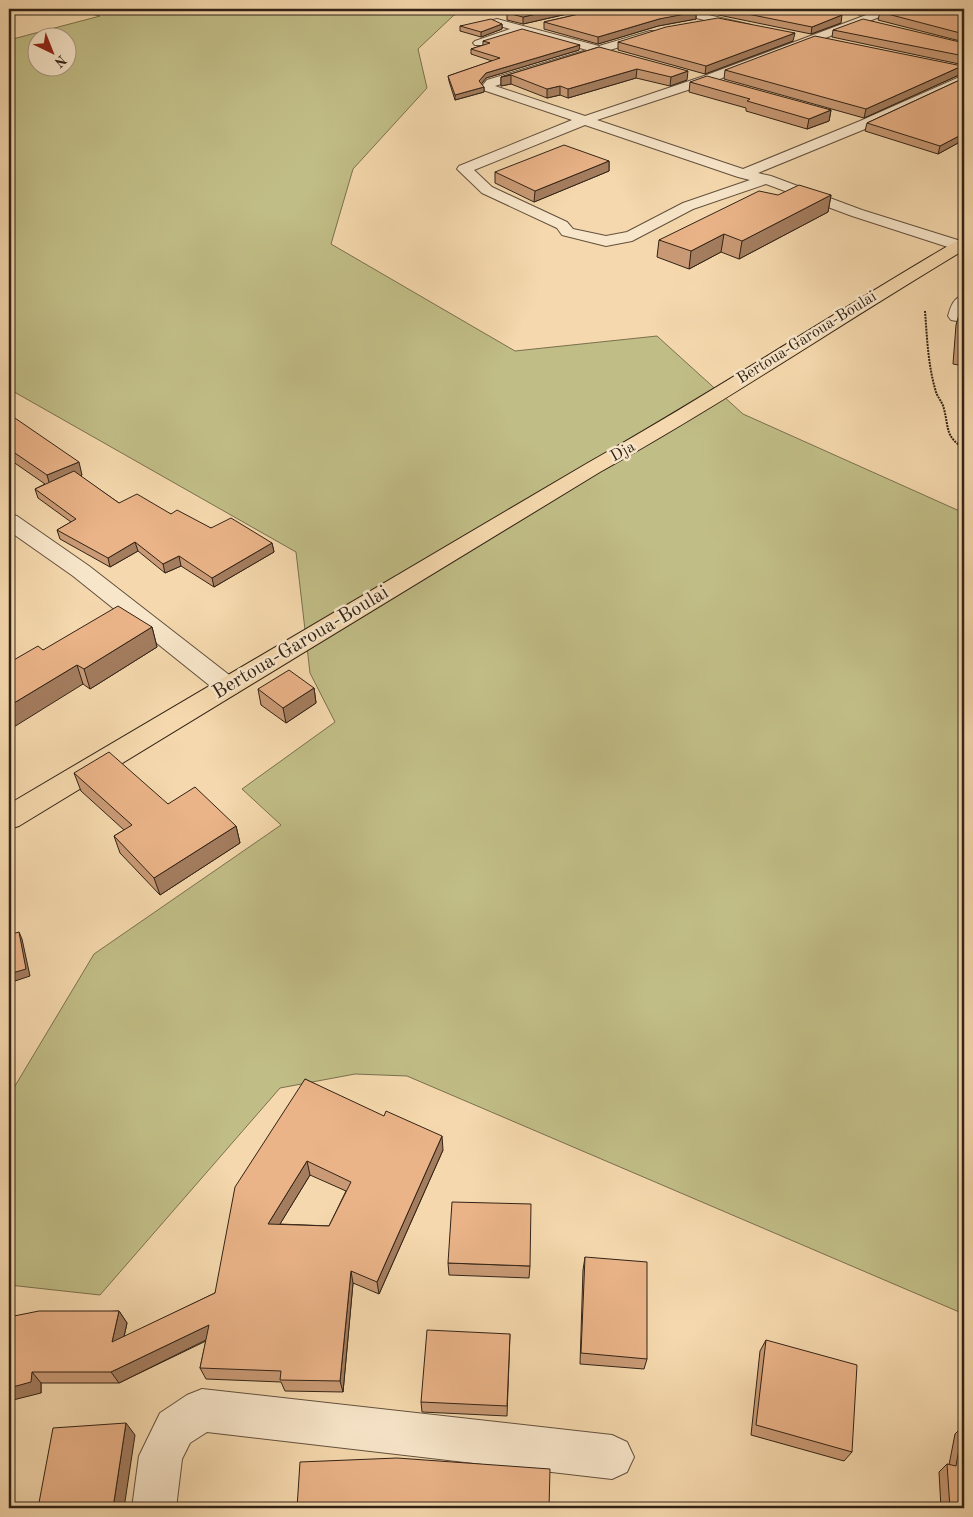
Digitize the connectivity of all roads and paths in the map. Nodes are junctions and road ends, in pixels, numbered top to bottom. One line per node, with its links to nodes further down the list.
1 (670, 9): 5 (street)
2 (721, 9): 5 (street)
3 (891, 9): 6 (street)
4 (835, 16): 6 (street)
5 (693, 20): 12 (street)
6 (858, 20): 9 (street); 14 (street)
7 (497, 22): 10 (street)
8 (546, 23): 10 (street)
9 (876, 24)
10 (523, 29): 16 (street); 17 (street)
11 (663, 30): 17 (street)
12 (762, 30)
13 (790, 36): 14 (street)
14 (808, 40): 15 (street); 20 (street)
15 (827, 43)
16 (479, 44)
17 (599, 49): 18 (street); 24 (street)
18 (627, 57)
19 (690, 74): 20 (street)
20 (708, 79): 22 (street); 24 (street)
21 (964, 79): 25 (street)
22 (727, 85)
23 (847, 119): 25 (street)
24 (585, 120): 26 (street); 27 (street)
25 (865, 124): 26 (street)
26 (743, 174): 27 (street)
27 (766, 179): 28 (street)
28 (962, 244): 32 (highway, Bertoua-Garoua-Boulai)
29 (964, 300): 31 (street)
30 (925, 311): 33 (path)
31 (957, 316)
32 (652, 435): 34 (highway, Dja)
33 (964, 448)
34 (593, 468): 36 (highway, Bertoua-Garoua-Boulai)
35 (9, 521): 36 (street)
36 (228, 687): 37 (highway, Bertoua-Garoua-Boulai)
37 (9, 818)
38 (612, 1457): 39 (street)
39 (154, 1508)

